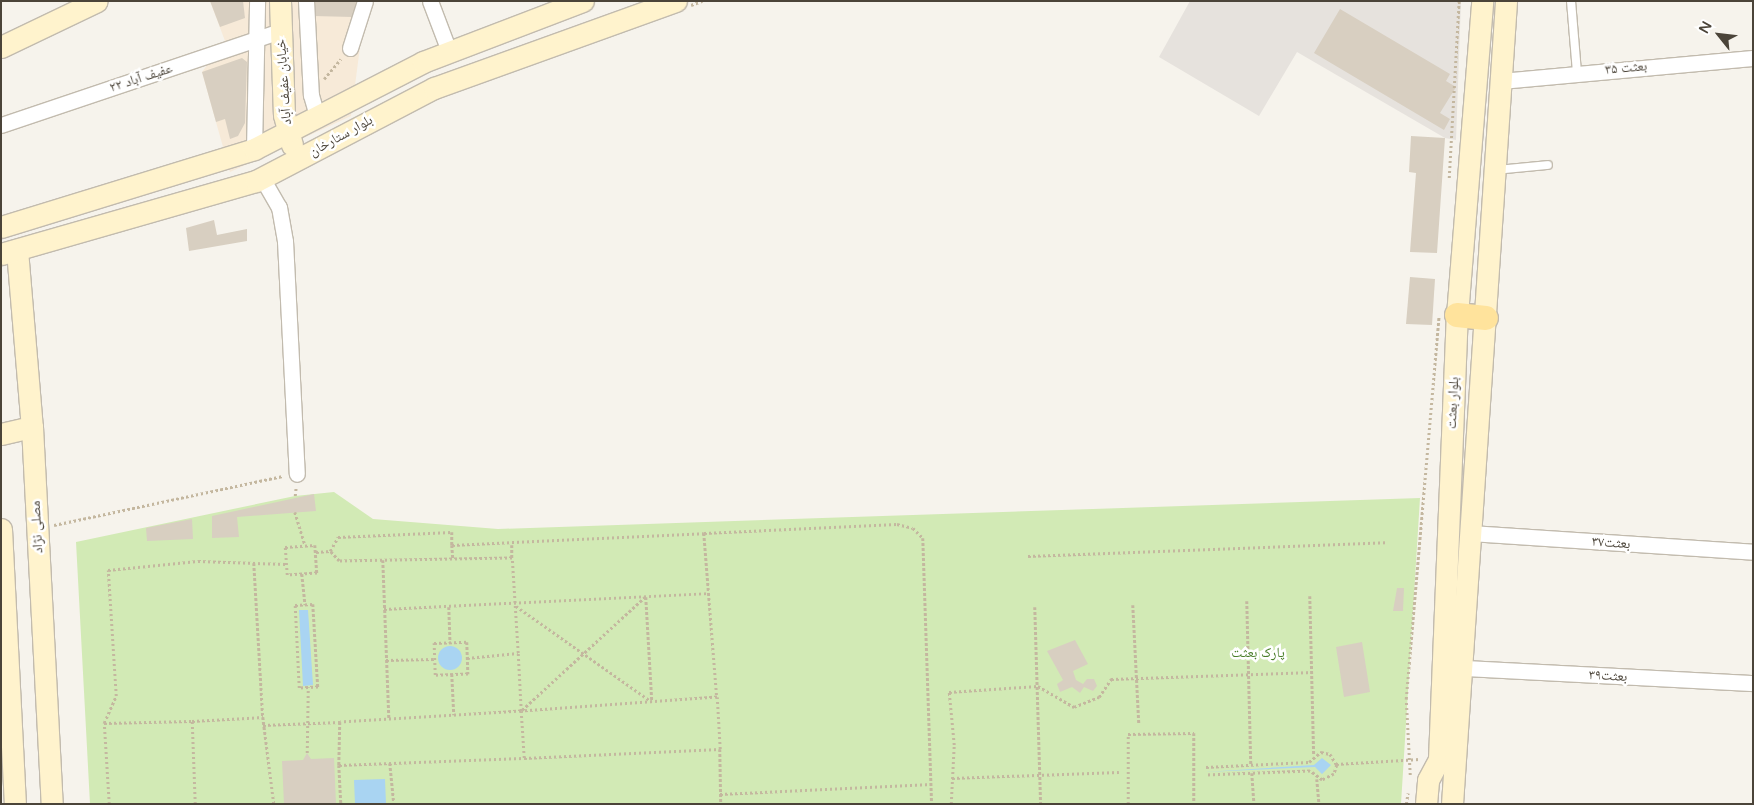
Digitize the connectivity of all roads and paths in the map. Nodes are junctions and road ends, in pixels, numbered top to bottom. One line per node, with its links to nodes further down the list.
1 (97, 1): 15 (main road)
2 (257, 1): 14 (street)
3 (280, 1): 13 (main road, خیابان عفیف آباد)
4 (306, 1): 21 (street)
5 (365, 1): 16 (street)
6 (430, 1): 17 (street)
7 (583, 1): 17 (main road, بلوار ستارخان)
8 (676, 1): 25 (main road, بلوار ستارخان)
9 (1460, 1): 29 (path)
10 (1482, 1): 32 (main road, بلوار بعثت)
11 (1506, 1): 20 (main road, بلوار بعثت)
12 (1571, 1): 19 (lane)
13 (281, 31): 14 (street, عفیف آباد ۲۲); 23 (main road, خیابان عفیف آباد)
14 (258, 39): 22 (street, عفیف آباد ۲۲); 24 (street)
15 (1, 47)
16 (350, 48)
17 (449, 51): 21 (main road, بلوار ستارخان)
18 (1753, 58): 19 (street, ۳۵ بعثت)
19 (1577, 72): 20 (street, ۳۵ بعثت)
20 (1500, 81): 27 (main road, بلوار بعثت)
21 (318, 119): 23 (main road, بلوار ستارخان)
22 (1, 125)
23 (288, 134): 24 (main road, بلوار ستارخان); 25 (main road, خیابان عفیف آباد)
24 (254, 150): 30 (main road, بلوار ستارخان)
25 (298, 160): 28 (main road, بلوار ستارخان)
26 (1548, 165): 27 (lane)
27 (1496, 170): 33 (main road, بلوار بعثت)
28 (262, 178): 31 (main road, بلوار ستارخان); 36 (street)
29 (1448, 187)
30 (1, 227)
31 (9, 252): 34 (main road, مصلی نژاد)
32 (1449, 314): 33 (main road); 98 (path); 100 (main road, بلوار بعثت)
33 (1486, 318): 41 (main road, بلوار بعثت)
34 (32, 427): 35 (main road); 38 (main road, مصلی نژاد)
35 (1, 434)
36 (297, 474): 38 (path)
37 (295, 512): 44 (path)
38 (37, 526): 115 (main road, مصلی نژاد)
39 (1, 528): 49 (main road)
40 (704, 533): 43 (path); 57 (path); 112 (path)
41 (1470, 533): 48 (street, بعثت۳۷); 74 (main road, بلوار بعثت)
42 (1386, 542): 50 (path)
43 (512, 544): 45 (path); 52 (path)
44 (306, 545): 47 (path); 55 (path)
45 (452, 545): 46 (path); 51 (path)
46 (330, 551): 47 (path); 53 (path)
47 (316, 552): 56 (path)
48 (1753, 552)
49 (2, 555): 70 (main road)
50 (1028, 556)
51 (453, 558): 52 (path); 53 (path)
52 (512, 558): 62 (path)
53 (382, 560): 66 (path)
54 (254, 563): 55 (path); 86 (path); 90 (path)
55 (286, 564): 56 (path)
56 (302, 574): 61 (path)
57 (709, 593): 59 (path); 82 (path)
58 (1310, 596): 75 (path)
59 (646, 597): 62 (path); 69 (path); 83 (path)
60 (1247, 601): 77 (path)
61 (305, 605): 81 (path); 81 (path)
62 (515, 605): 64 (path); 68 (path); 69 (path)
63 (1133, 606): 78 (path)
64 (448, 607): 66 (path); 67 (path)
65 (1035, 607): 80 (path)
66 (384, 609): 73 (path)
67 (450, 643): 71 (path); 72 (path)
68 (518, 653): 71 (path); 84 (path)
69 (584, 654): 83 (path); 84 (path)
70 (5, 657): 99 (main road)
71 (467, 658): 76 (path)
72 (434, 659): 73 (path); 76 (path)
73 (386, 660): 87 (path)
74 (1464, 668): 79 (street, بعثت۳۹); 131 (main road, بلوار بعثت)
75 (1314, 672): 77 (path); 96 (path)
76 (452, 674): 85 (path)
77 (1250, 674): 78 (path); 104 (path)
78 (1137, 678): 80 (path); 92 (path)
79 (1753, 683)
80 (1038, 686): 108 (path); 110 (path)
81 (308, 687): 91 (path)
82 (717, 697): 83 (path); 94 (path)
83 (652, 702): 84 (path)
84 (521, 711): 85 (path); 97 (path)
85 (454, 715): 87 (path)
86 (263, 717): 88 (path); 93 (path)
87 (389, 718): 89 (path)
88 (192, 721): 90 (path); 117 (path)
89 (340, 722): 91 (path); 103 (path)
90 (104, 723): 116 (path)
91 (308, 724): 93 (path); 95 (path)
92 (1139, 724)
93 (263, 725): 118 (path)
94 (720, 749): 97 (path); 113 (path)
95 (307, 753)
96 (1314, 755): 102 (path); 104 (path)
97 (524, 758): 101 (path)
98 (1413, 758): 100 (path); 102 (path); 129 (path)
99 (7, 759): 114 (main road)
100 (1439, 759): 130 (main road, بلوار بعثت)
101 (390, 762): 103 (path); 120 (path)
102 (1336, 764): 111 (path)
103 (340, 765): 119 (path)
104 (1251, 765): 105 (path)
105 (1206, 767)
106 (1119, 772): 108 (path)
107 (1252, 773): 109 (path); 111 (path); 127 (path)
108 (1040, 775): 110 (path); 124 (path)
109 (1206, 775)
110 (952, 778): 123 (path)
111 (1317, 779): 128 (path)
112 (932, 784): 113 (path); 122 (path)
113 (720, 794): 121 (path)
114 (16, 804)
115 (52, 804)
116 (109, 804)
117 (195, 804)
118 (274, 804)
119 (341, 804)
120 (394, 804)
121 (721, 804)
122 (932, 804)
123 (951, 804)
124 (1041, 804)
125 (1128, 804): 126 (path)
126 (1194, 804)
127 (1254, 804)
128 (1319, 804)
129 (1406, 804)
130 (1426, 804)
131 (1452, 804)

